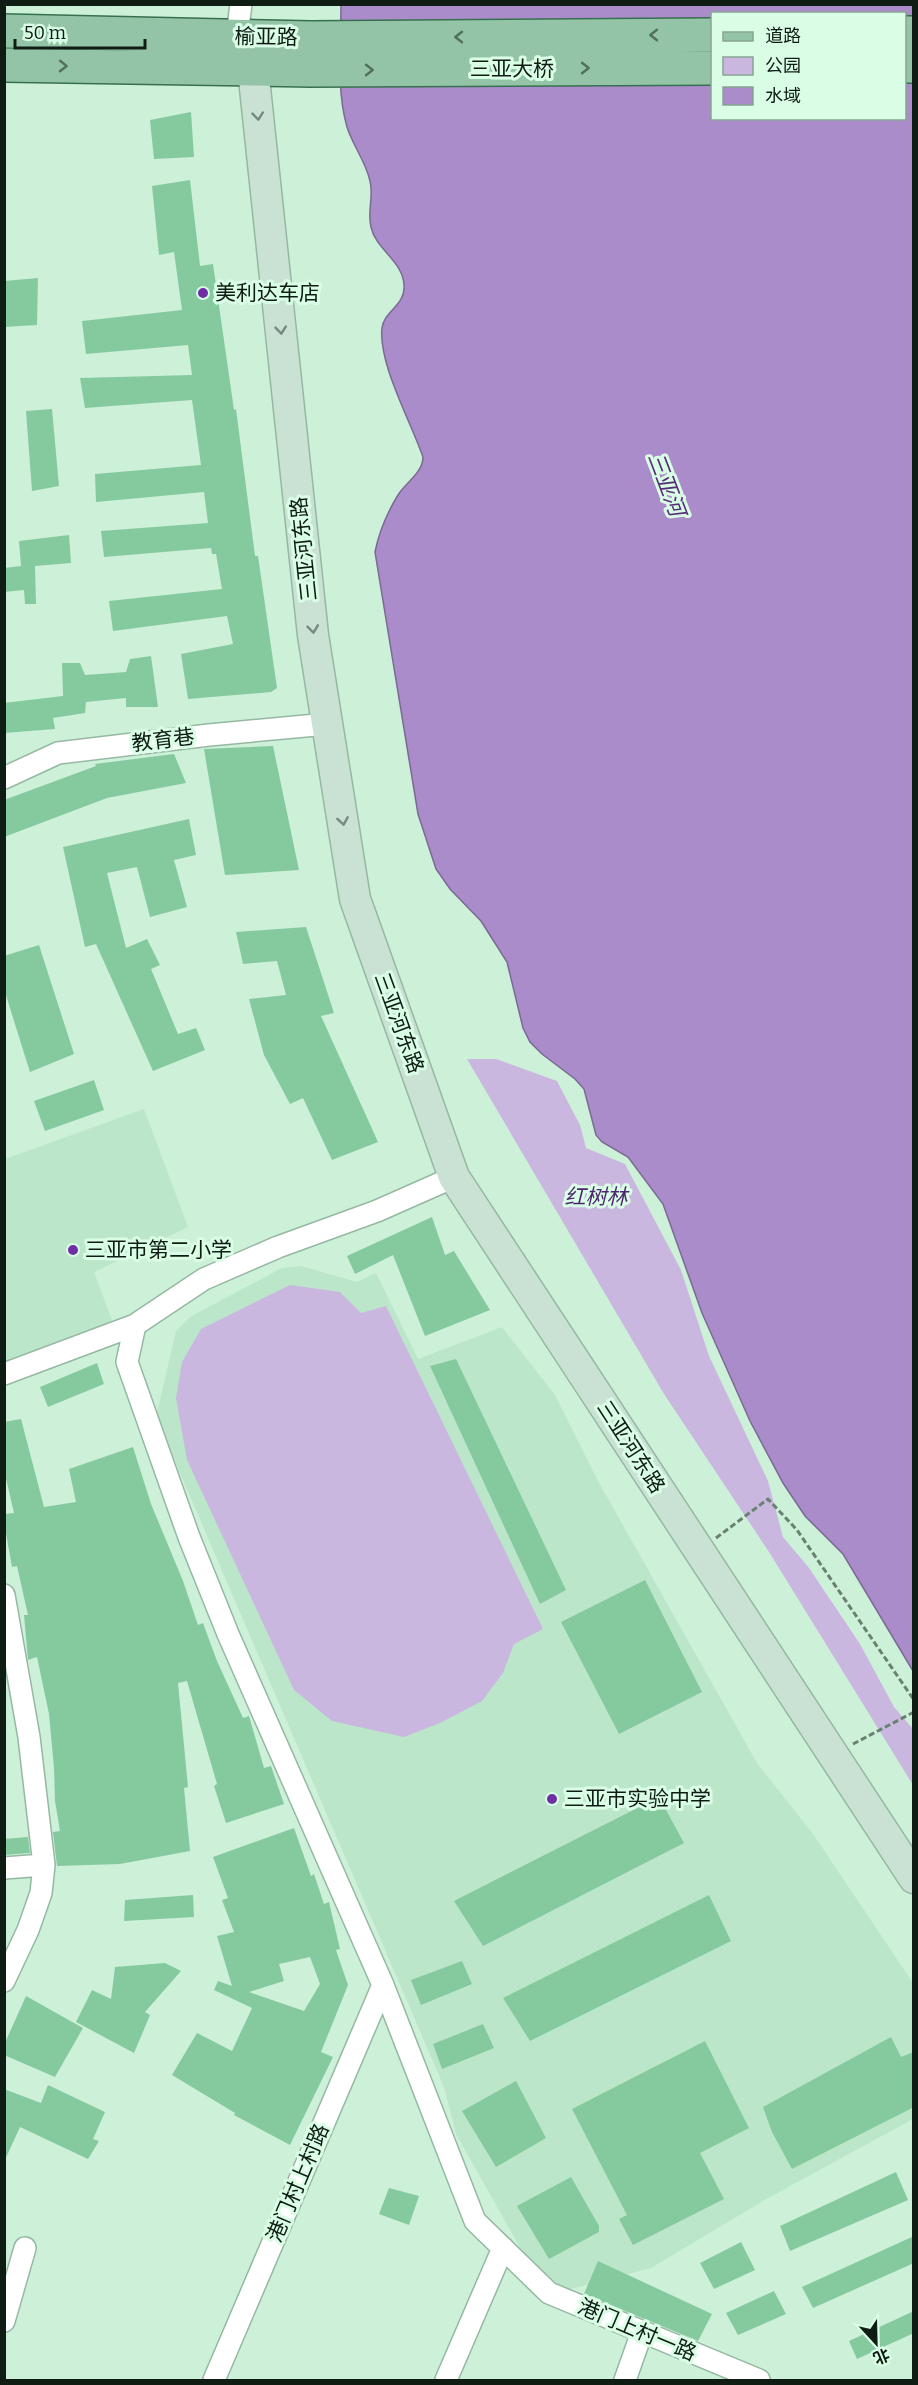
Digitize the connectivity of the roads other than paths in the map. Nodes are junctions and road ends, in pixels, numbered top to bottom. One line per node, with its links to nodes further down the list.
1 (240, 4): 4 (street)
2 (4, 31): 4 (main road, 榆亚路)
3 (711, 34): 5 (main road, 三亚大桥, one-way to 5)
4 (245, 36): 5 (main road, 榆亚路); 8 (street, 三亚河东路)
5 (311, 38)
6 (4, 65): 8 (main road, 榆亚路, one-way to 8)
7 (711, 68): 9 (main road, 三亚大桥, one-way to 7)
8 (253, 69): 9 (main road, 榆亚路); 10 (street, 三亚河东路, one-way to 10)
9 (310, 70)
10 (327, 724): 11 (street, 教育巷); 12 (street, 三亚河东路, one-way to 12)
11 (4, 778)
12 (454, 1177): 13 (street); 18 (street, 三亚河东路)
13 (135, 1325): 14 (street); 20 (street)
14 (4, 1374)
15 (4, 1595): 16 (street)
16 (44, 1865): 17 (street); 19 (street)
17 (4, 1868)
18 (914, 1878)
19 (4, 1981)
20 (383, 1985): 22 (street); 25 (street, 港门村上村路)
21 (25, 2248): 23 (street)
22 (503, 2248): 24 (street, 港门上村一路); 26 (street)
23 (4, 2321)
24 (642, 2332): 27 (street); 28 (street, 港门上村一路)
25 (214, 2380)
26 (446, 2380)
27 (625, 2380)
28 (759, 2380)

